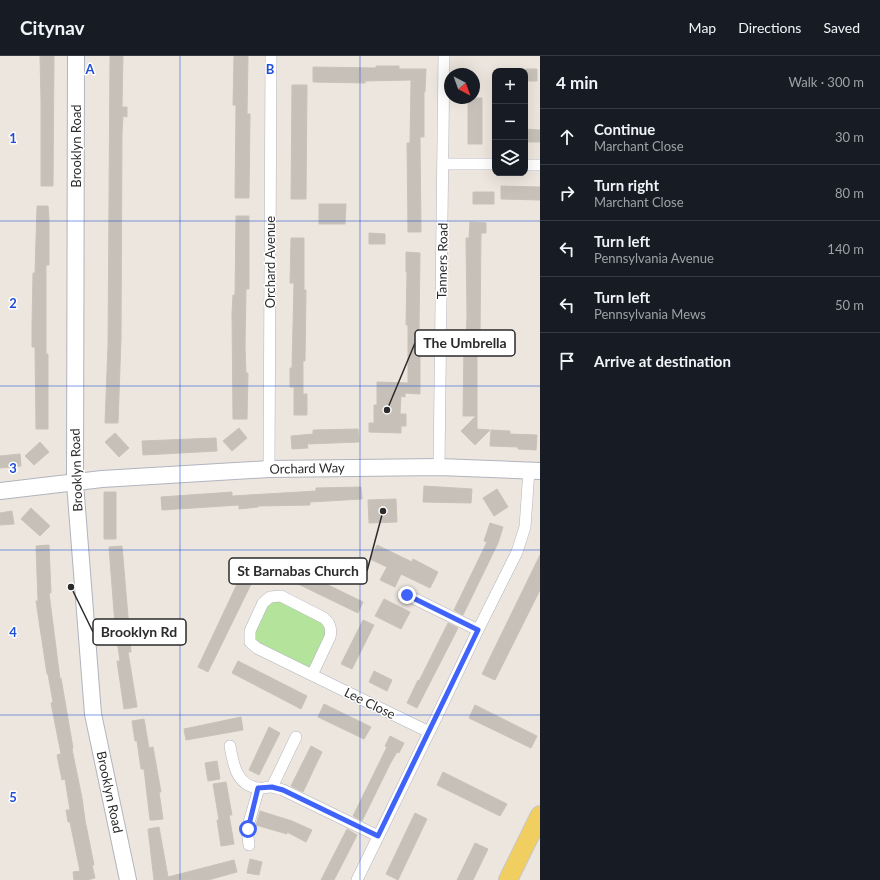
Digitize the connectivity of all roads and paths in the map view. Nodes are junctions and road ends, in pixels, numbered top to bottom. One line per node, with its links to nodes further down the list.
1 (76, 56): 11 (street, Brooklyn Road)
2 (271, 56): 9 (street, Orchard Avenue)
3 (444, 56): 4 (street, Tanners Road)
4 (443, 164): 5 (street); 8 (street, Tanners Road)
5 (492, 164)
6 (528, 165): 7 (street)
7 (540, 165)
8 (440, 467): 9 (street, Orchard Way); 10 (street, Orchard Way)
9 (269, 469): 11 (street, Orchard Way)
10 (535, 470): 14 (street)
11 (74, 483): 12 (street, Orchard Way); 24 (street, Brooklyn Road)
12 (0, 492)
13 (407, 595): 14 (street)
14 (478, 630): 16 (street)
15 (312, 674): 15 (street, Lee Close); 16 (street, Lee Close)
16 (429, 732): 22 (street)
17 (296, 737): 19 (street)
18 (230, 746): 20 (street)
19 (272, 787): 20 (street); 22 (street)
20 (258, 788): 23 (street)
21 (540, 815): 26 (main road)
22 (378, 836): 25 (street)
23 (249, 845)
24 (128, 880)
25 (357, 880)
26 (508, 880)

